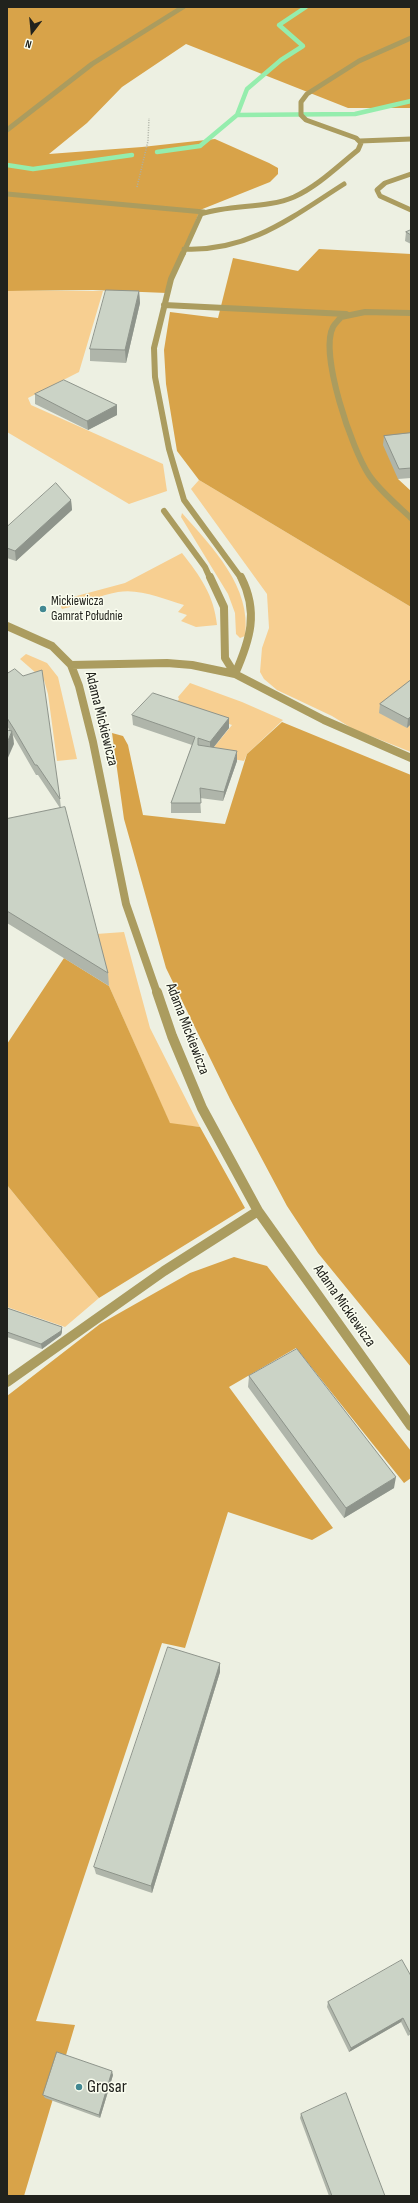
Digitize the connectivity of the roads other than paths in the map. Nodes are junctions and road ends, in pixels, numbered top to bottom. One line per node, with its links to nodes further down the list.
1 (183, 7): 3 (street)
2 (411, 38): 5 (street)
3 (7, 130)
4 (411, 139): 5 (street)
5 (360, 141): 10 (street)
6 (411, 174): 9 (street)
7 (344, 184): 11 (street)
8 (7, 194): 10 (street)
9 (411, 210)
10 (204, 212): 11 (street)
11 (184, 249): 12 (street)
12 (164, 305): 14 (street); 19 (street)
13 (411, 313): 14 (street)
14 (348, 314): 16 (street)
15 (164, 511): 19 (street)
16 (411, 518)
17 (7, 626): 18 (street, Adama Mickiewicza)
18 (71, 665): 19 (street); 21 (street, Adama Mickiewicza)
19 (235, 674): 20 (street)
20 (411, 758)
21 (258, 1211): 22 (street); 23 (street, Adama Mickiewicza)
22 (7, 1382)
23 (411, 1426)

